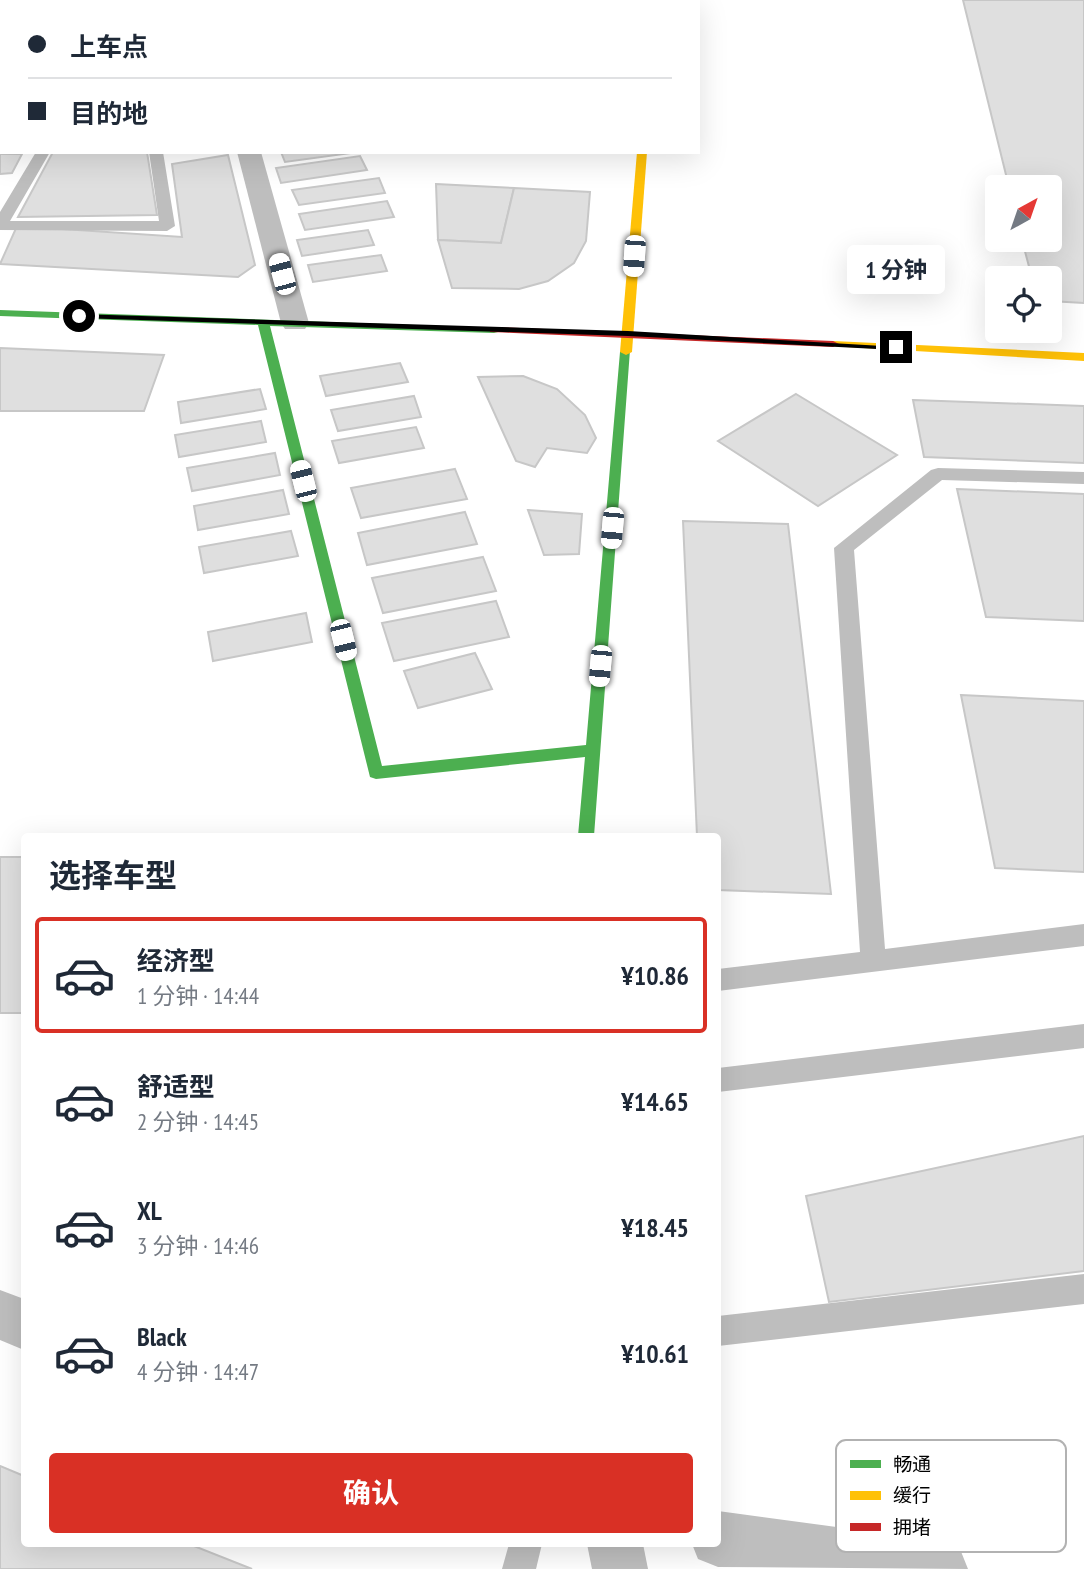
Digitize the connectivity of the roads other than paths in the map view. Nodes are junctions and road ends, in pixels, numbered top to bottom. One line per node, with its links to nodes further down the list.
1 (42, 154): 5 (lane)
2 (156, 154): 5 (lane)
3 (250, 154): 8 (street)
4 (642, 154): 9 (street)
5 (1, 225)
6 (0, 313): 7 (street)
7 (263, 322): 8 (street); 12 (street)
8 (295, 323): 9 (street)
9 (628, 334): 10 (street); 12 (street)
10 (1084, 357)
11 (1084, 478): 15 (lane)
12 (594, 750): 13 (street)
13 (586, 833)
14 (1084, 935): 15 (lane)
15 (873, 961): 16 (lane)
16 (721, 980)
17 (1084, 1036): 18 (lane)
18 (721, 1080)
19 (1084, 1289): 22 (lane)
20 (0, 1315): 21 (street)
21 (21, 1323)
22 (721, 1331)
23 (721, 1539): 28 (street)
24 (525, 1547): 26 (lane)
25 (616, 1547): 27 (street)
26 (519, 1569)
27 (620, 1569)
28 (940, 1569)

